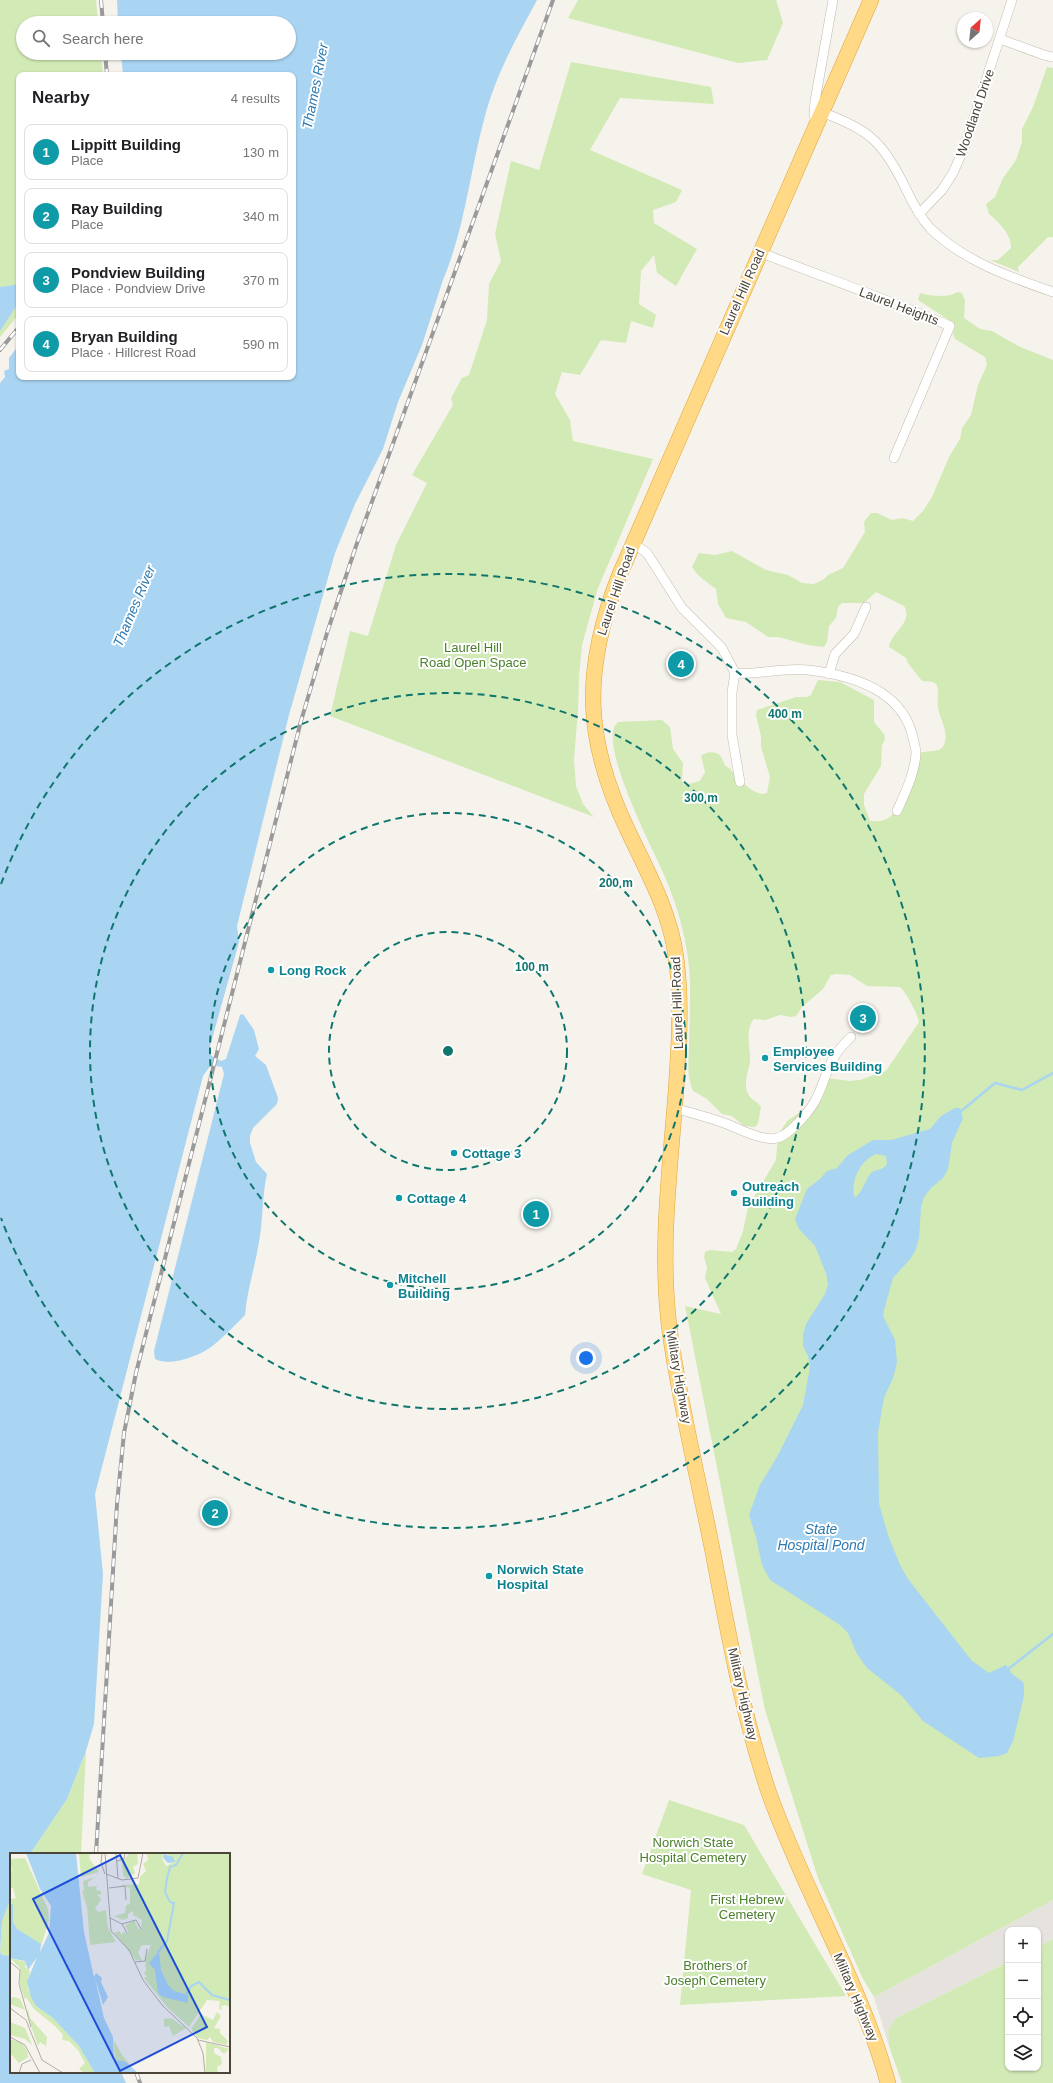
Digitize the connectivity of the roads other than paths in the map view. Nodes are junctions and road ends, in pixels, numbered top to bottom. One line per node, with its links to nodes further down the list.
1 (833, 0): 6 (street)
2 (871, 0): 6 (highway, Laurel Hill Road)
3 (1012, 0): 4 (street, Woodland Drive)
4 (1000, 39): 5 (street); 7 (street, Woodland Drive)
5 (1053, 56)
6 (818, 117): 7 (street); 8 (highway, Laurel Hill Road)
7 (919, 214): 9 (street)
8 (760, 252): 10 (street, Laurel Heights); 11 (highway, Laurel Hill Road)
9 (1053, 292)
10 (894, 458)
11 (633, 543): 13 (street); 18 (highway, Laurel Hill Road)
12 (866, 607): 14 (street)
13 (735, 673): 14 (street); 15 (street)
14 (829, 674): 16 (street)
15 (740, 782)
16 (897, 811)
17 (851, 1037): 18 (street)
18 (674, 1108): 19 (highway, Laurel Hill Road)
19 (666, 1286): 20 (highway, Military Highway)
20 (888, 2083)

